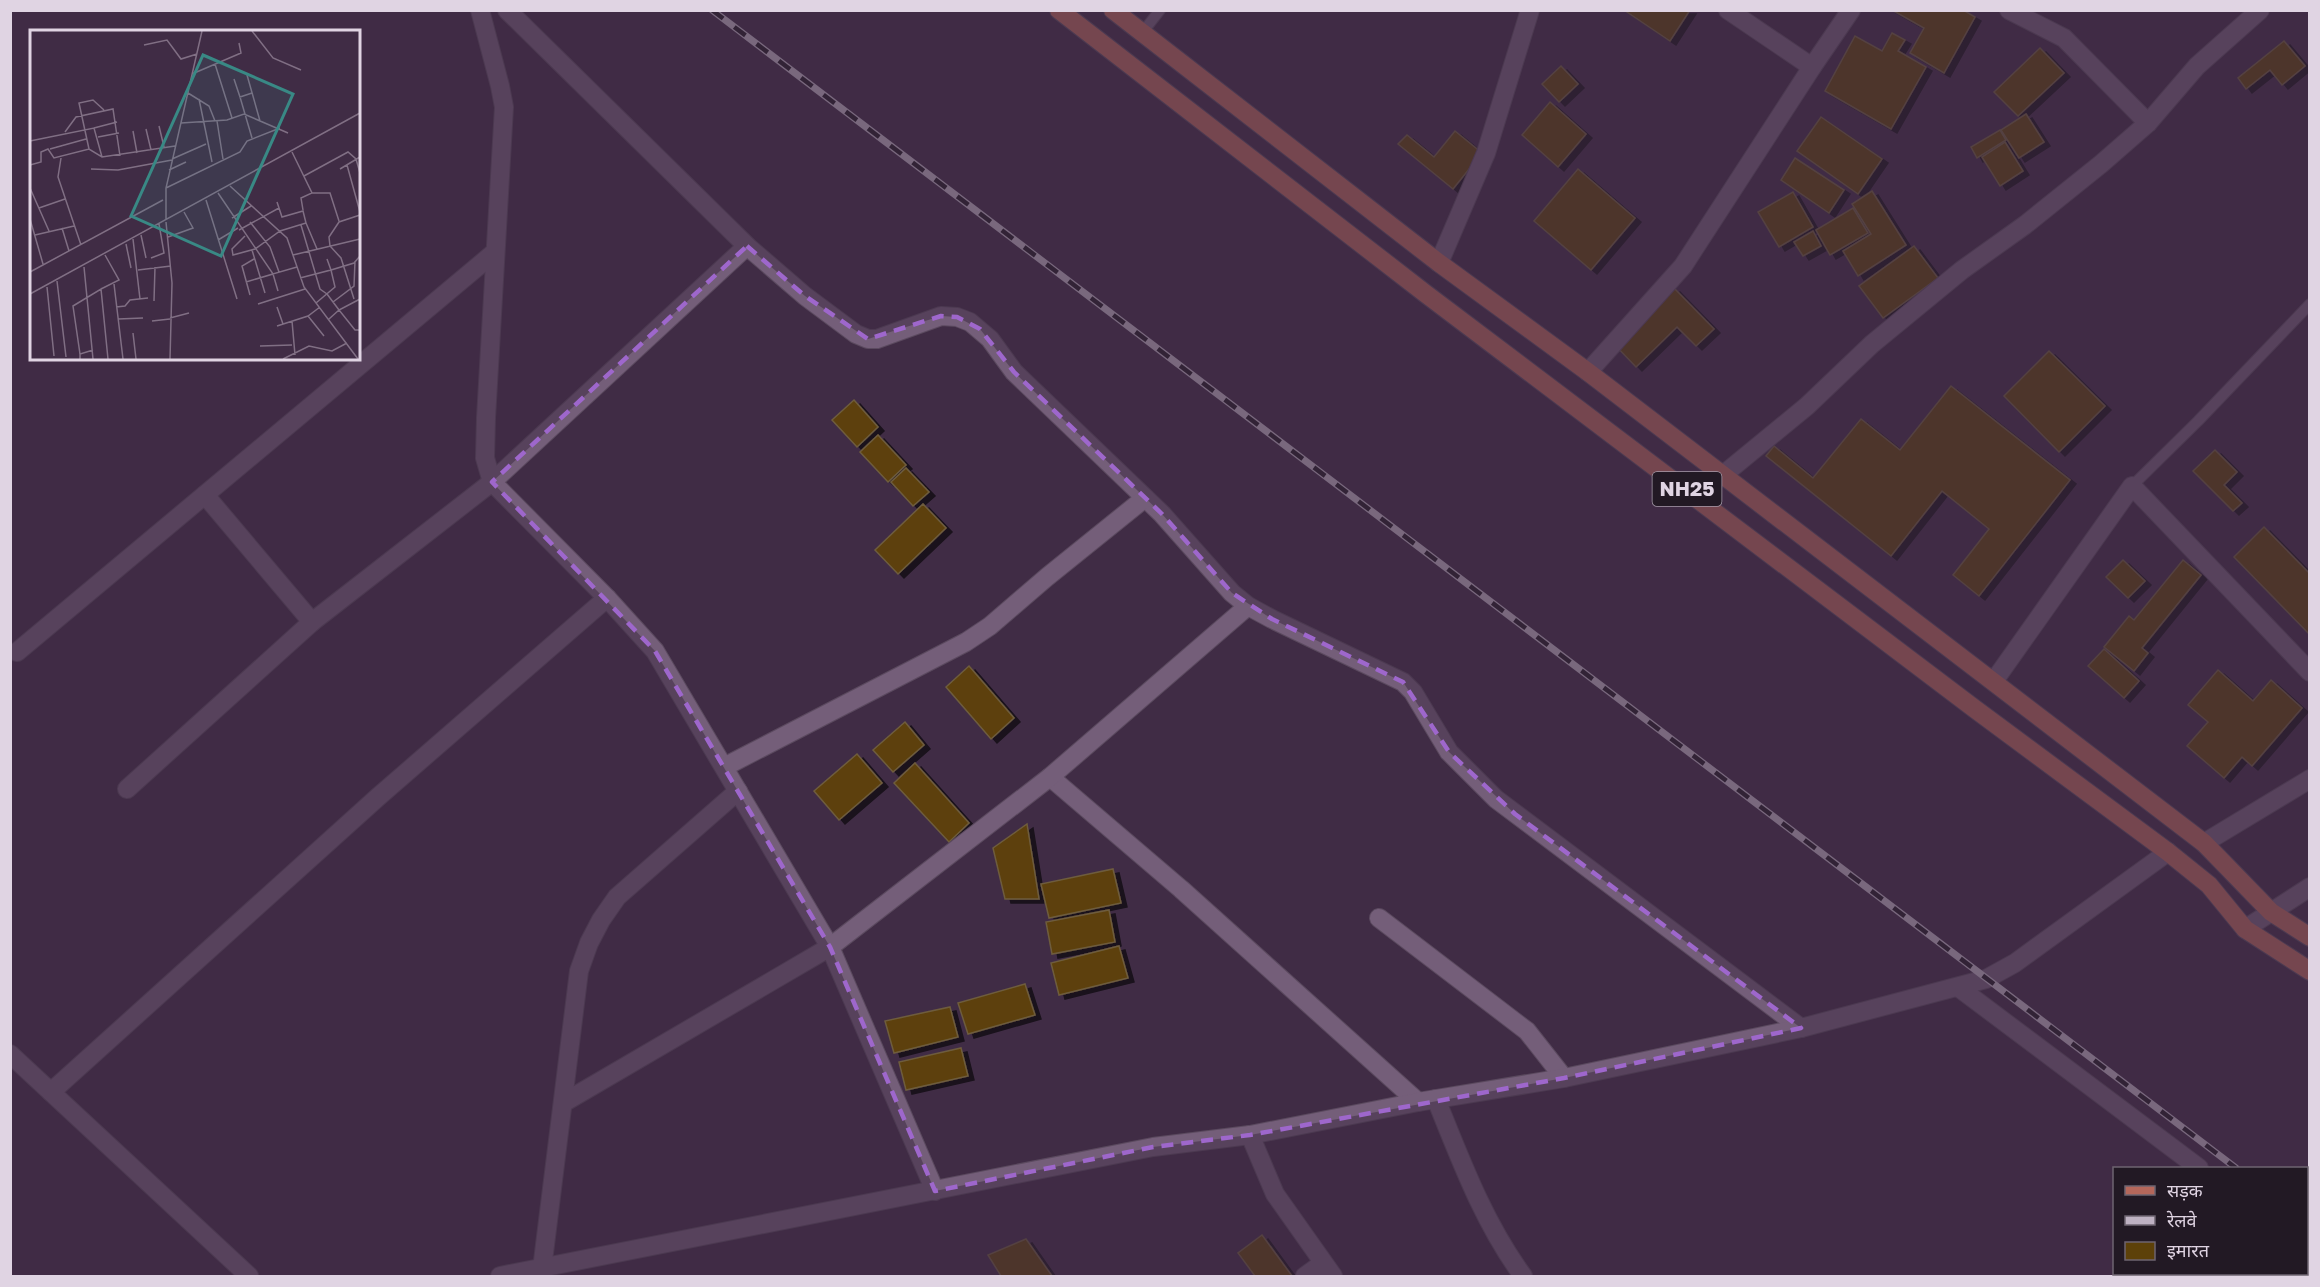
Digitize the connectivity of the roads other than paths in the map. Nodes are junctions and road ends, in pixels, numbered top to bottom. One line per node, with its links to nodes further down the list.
1 (480, 10): 15 (street)
2 (507, 10): 14 (street)
3 (1059, 10): 36 (main road, NH25)
4 (1113, 10): 11 (main road, NH25)
5 (1160, 10): 11 (lane)
6 (1530, 10): 16 (street)
7 (1728, 10): 12 (street)
8 (1851, 10): 12 (street)
9 (2008, 10): 13 (street)
10 (2260, 10): 13 (street)
11 (1142, 33): 16 (main road, NH25)
12 (1812, 67): 18 (street)
13 (2148, 123): 19 (street)
14 (747, 246): 20 (street); 23 (street)
15 (495, 252): 20 (street); 22 (street)
16 (1439, 263): 18 (main road, NH25)
17 (2310, 304): 21 (lane)
18 (1588, 372): 19 (main road, NH25)
19 (1723, 475): 29 (main road, NH25)
20 (492, 482): 24 (street); 26 (street)
21 (2132, 486): 28 (street); 29 (street)
22 (205, 495): 26 (street); 27 (street)
23 (1145, 498): 25 (street); 30 (street)
24 (607, 598): 30 (street); 48 (street)
25 (1248, 606): 31 (street); 45 (street)
26 (312, 622): 33 (street)
27 (17, 652)
28 (2310, 672)
29 (1994, 681): 35 (main road, NH25)
30 (724, 767): 34 (street)
31 (1050, 777): 42 (street); 49 (street)
32 (2310, 779): 35 (street)
33 (127, 789)
34 (738, 791): 42 (street); 50 (street)
35 (2204, 843): 38 (main road, NH25)
36 (2168, 852): 40 (main road, NH25); 44 (street)
37 (2310, 887): 38 (street)
38 (2271, 912): 40 (street); 41 (main road, NH25)
39 (1379, 918): 47 (street)
40 (2245, 929): 43 (main road, NH25)
41 (2310, 937)
42 (830, 946): 50 (street); 53 (street)
43 (2310, 971)
44 (1958, 987): 45 (street); 52 (street)
45 (1801, 1028): 47 (street)
46 (10, 1054): 48 (street)
47 (1564, 1078): 49 (street)
48 (51, 1092): 56 (street)
49 (1427, 1101): 51 (street); 59 (street)
50 (563, 1103): 54 (street)
51 (1250, 1135): 53 (street); 55 (street)
52 (2198, 1167)
53 (935, 1191): 54 (street)
54 (542, 1269): 57 (street)
55 (1328, 1270): 58 (street)
56 (249, 1276)
57 (500, 1276)
58 (1305, 1276)
59 (1523, 1276)

